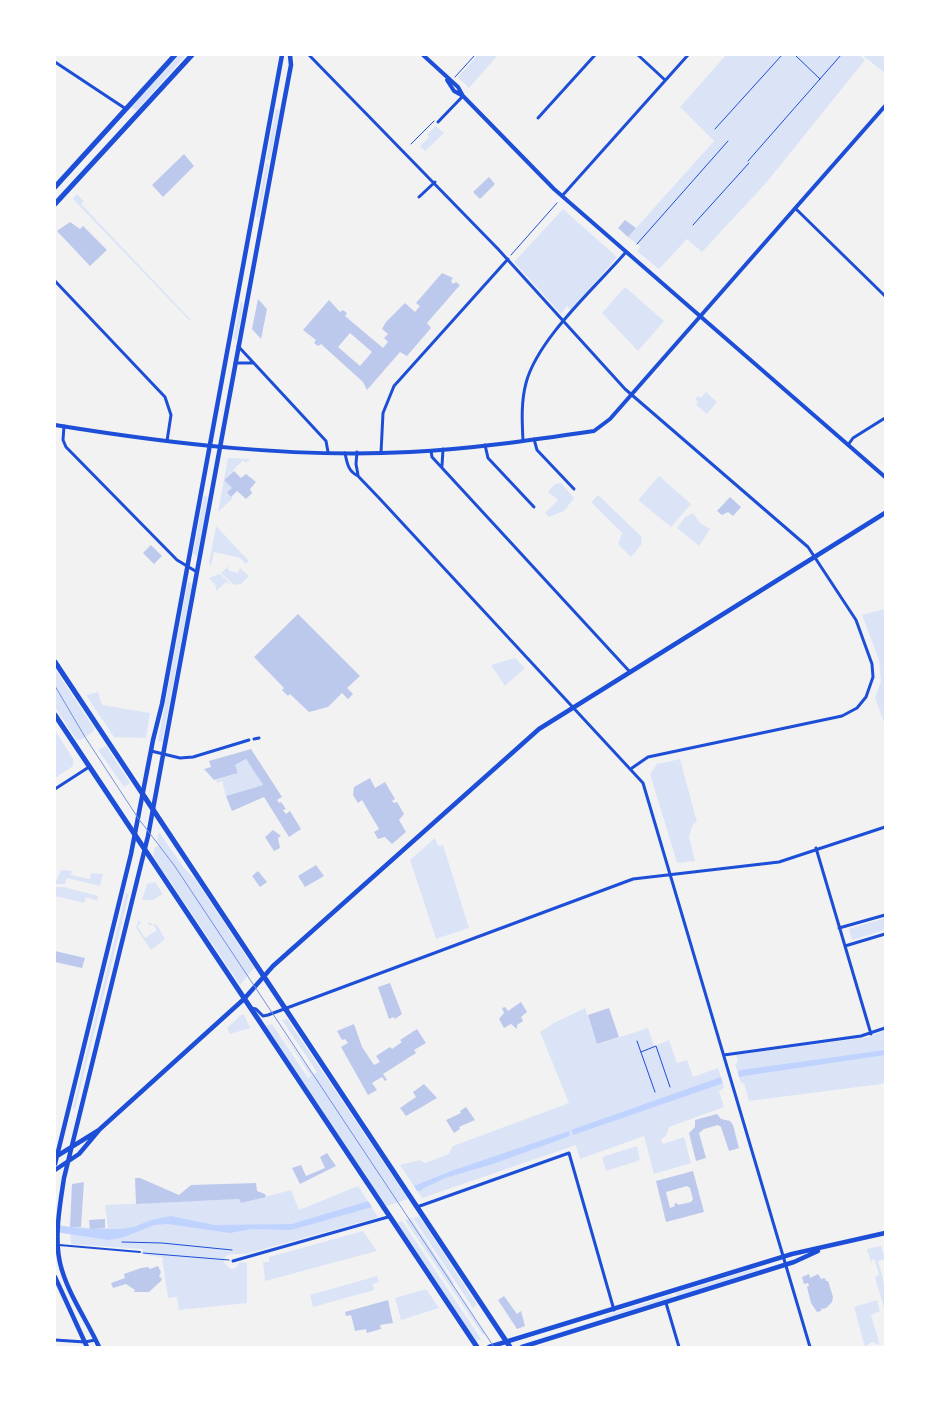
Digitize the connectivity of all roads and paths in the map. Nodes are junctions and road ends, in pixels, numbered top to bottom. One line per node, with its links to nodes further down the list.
1 (175, 55): 20 (main road)
2 (192, 55): 21 (main road)
3 (282, 55): 57 (main road)
4 (290, 55): 45 (main road)
5 (309, 55): 29 (street)
6 (423, 55): 18 (street)
7 (475, 55): 15 (path)
8 (595, 55): 22 (street)
9 (638, 55): 17 (street)
10 (688, 55): 17 (street)
11 (782, 55): 24 (path)
12 (795, 55): 16 (path)
13 (841, 55): 16 (path)
14 (55, 62): 20 (street)
15 (455, 77)
16 (821, 79): 36 (path)
17 (665, 80): 31 (street)
18 (463, 96): 23 (street); 31 (street)
19 (885, 106): 35 (street)
20 (126, 109): 21 (main road); 27 (main road)
21 (135, 117): 28 (main road)
22 (538, 118)
23 (438, 122): 26 (path)
24 (715, 129)
25 (728, 141): 37 (path)
26 (411, 144)
27 (77, 163): 28 (main road); 30 (main road)
28 (83, 173): 34 (main road)
29 (435, 182): 32 (street); 40 (street)
30 (55, 187)
31 (562, 196): 39 (street)
32 (419, 197)
33 (557, 203): 38 (path)
34 (55, 204)
35 (794, 208): 42 (street); 43 (street)
36 (693, 226)
37 (637, 244)
38 (514, 252)
39 (627, 252): 43 (street); 44 (street)
40 (508, 259): 44 (street); 64 (street)
41 (55, 281): 53 (street)
42 (885, 296)
43 (700, 316): 48 (street); 56 (street)
44 (564, 322): 48 (street); 54 (street)
45 (238, 346): 46 (main road); 47 (street)
46 (235, 363): 47 (street); 58 (main road)
47 (254, 363): 61 (street)
48 (632, 393): 52 (street); 71 (street)
49 (885, 418): 56 (street)
50 (55, 425): 51 (street)
51 (64, 426): 53 (street); 72 (street)
52 (534, 439): 54 (street); 68 (street)
53 (167, 441): 57 (street)
54 (523, 441): 55 (street)
55 (486, 444): 59 (street); 69 (street)
56 (848, 445): 67 (street)
57 (210, 447): 58 (street); 72 (main road)
58 (220, 448): 61 (street); 73 (main road)
59 (443, 449): 60 (street); 65 (street)
60 (431, 450): 64 (street); 65 (street)
61 (328, 452): 63 (street)
62 (357, 452): 63 (street); 64 (street); 66 (street)
63 (344, 453): 66 (street)
64 (381, 453)
65 (442, 467): 75 (street)
66 (358, 476): 76 (street)
67 (885, 477)
68 (574, 489)
69 (534, 507)
70 (885, 513): 71 (main road)
71 (815, 556): 75 (main road); 82 (street)
72 (188, 567): 73 (street); 79 (main road)
73 (197, 572): 80 (main road)
74 (55, 662): 84 (main road)
75 (630, 672): 76 (main road)
76 (574, 707): 82 (street); 95 (main road)
77 (55, 714): 81 (main road)
78 (254, 739): 80 (street)
79 (151, 750): 80 (street); 84 (main road)
80 (163, 753): 85 (main road)
81 (90, 767): 83 (street); 87 (main road)
82 (632, 768): 90 (street)
83 (55, 790)
84 (143, 795): 85 (main road); 87 (main road)
85 (153, 810): 89 (main road); 95 (main road)
86 (885, 827): 88 (street)
87 (135, 836): 89 (main road); 108 (main road)
88 (816, 848): 90 (street); 92 (street)
89 (144, 850): 96 (main road); 107 (main road)
90 (670, 875): 98 (street); 103 (street)
91 (885, 915): 92 (street)
92 (840, 928): 94 (street)
93 (885, 934): 94 (street)
94 (845, 946): 100 (street)
95 (264, 976): 96 (main road); 98 (main road)
96 (244, 999): 97 (main road); 106 (main road)
97 (250, 1008): 98 (street); 113 (main road)
98 (285, 1009): 112 (main road)
99 (885, 1028): 100 (street)
100 (871, 1034): 103 (street)
101 (637, 1041): 102 (path)
102 (641, 1052): 104 (path); 105 (path)
103 (724, 1055): 120 (street)
104 (670, 1086)
105 (655, 1092)
106 (100, 1130): 107 (main road); 109 (main road)
107 (71, 1147): 108 (main road); 109 (main road)
108 (56, 1156): 110 (main road)
109 (67, 1162): 111 (main road); 116 (main road)
110 (55, 1164)
111 (55, 1170)
112 (418, 1208): 127 (street); 130 (main road)
113 (388, 1217): 121 (street); 133 (main road)
114 (885, 1233): 117 (main road)
115 (122, 1242): 118 (path)
116 (58, 1245): 119 (lane); 128 (main road)
117 (824, 1248): 120 (main road); 123 (main road)
118 (232, 1250)
119 (140, 1252): 121 (path)
120 (783, 1257): 122 (main road); 123 (street)
121 (233, 1261)
122 (763, 1263): 124 (main road); 127 (main road)
123 (786, 1264): 124 (main road); 138 (street)
124 (765, 1271): 126 (main road)
125 (55, 1277): 131 (main road)
126 (666, 1303): 136 (main road); 137 (street)
127 (614, 1310): 130 (main road)
128 (96, 1339): 131 (street); 132 (main road)
129 (55, 1340): 131 (street)
130 (506, 1342): 134 (main road); 135 (main road)
131 (86, 1345)
132 (100, 1347)
133 (477, 1347)
134 (489, 1347)
135 (510, 1347)
136 (522, 1347)
137 (679, 1347)
138 (810, 1347)

